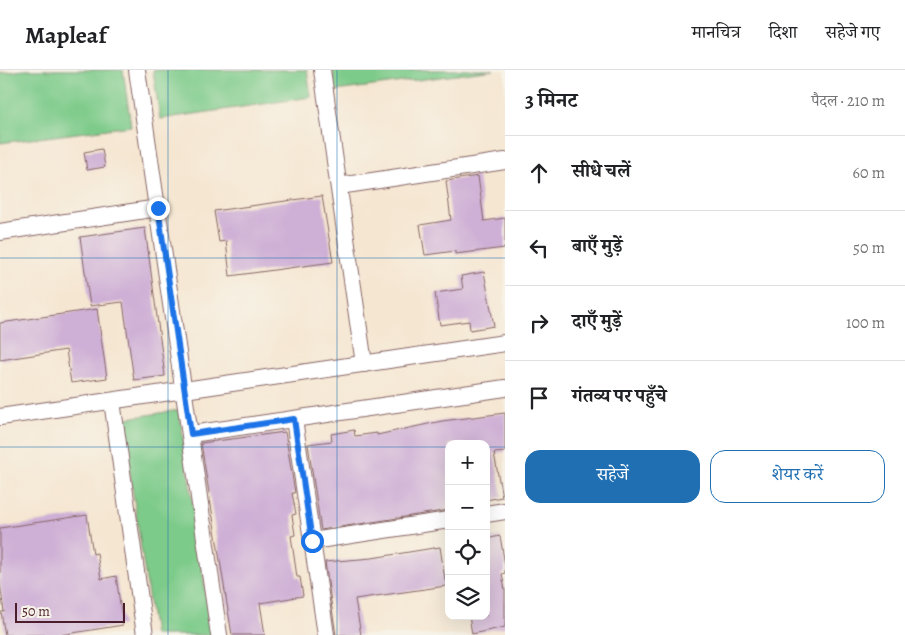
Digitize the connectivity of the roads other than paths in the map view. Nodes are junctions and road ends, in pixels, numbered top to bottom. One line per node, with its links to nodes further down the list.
1 (137, 70): 5 (street)
2 (322, 70): 4 (street)
3 (505, 161): 4 (street)
4 (339, 186): 8 (street)
5 (158, 208): 6 (street); 10 (street)
6 (0, 232)
7 (505, 343): 8 (street)
8 (364, 364): 10 (street)
9 (505, 388): 13 (street)
10 (185, 390): 11 (street); 14 (street)
11 (112, 401): 12 (street); 19 (street)
12 (0, 417)
13 (294, 419): 14 (street); 18 (street)
14 (191, 434): 20 (street)
15 (505, 511): 16 (street)
16 (490, 513)
17 (445, 521): 18 (street)
18 (312, 541): 21 (street)
19 (145, 635)
20 (220, 635)
21 (326, 635)

